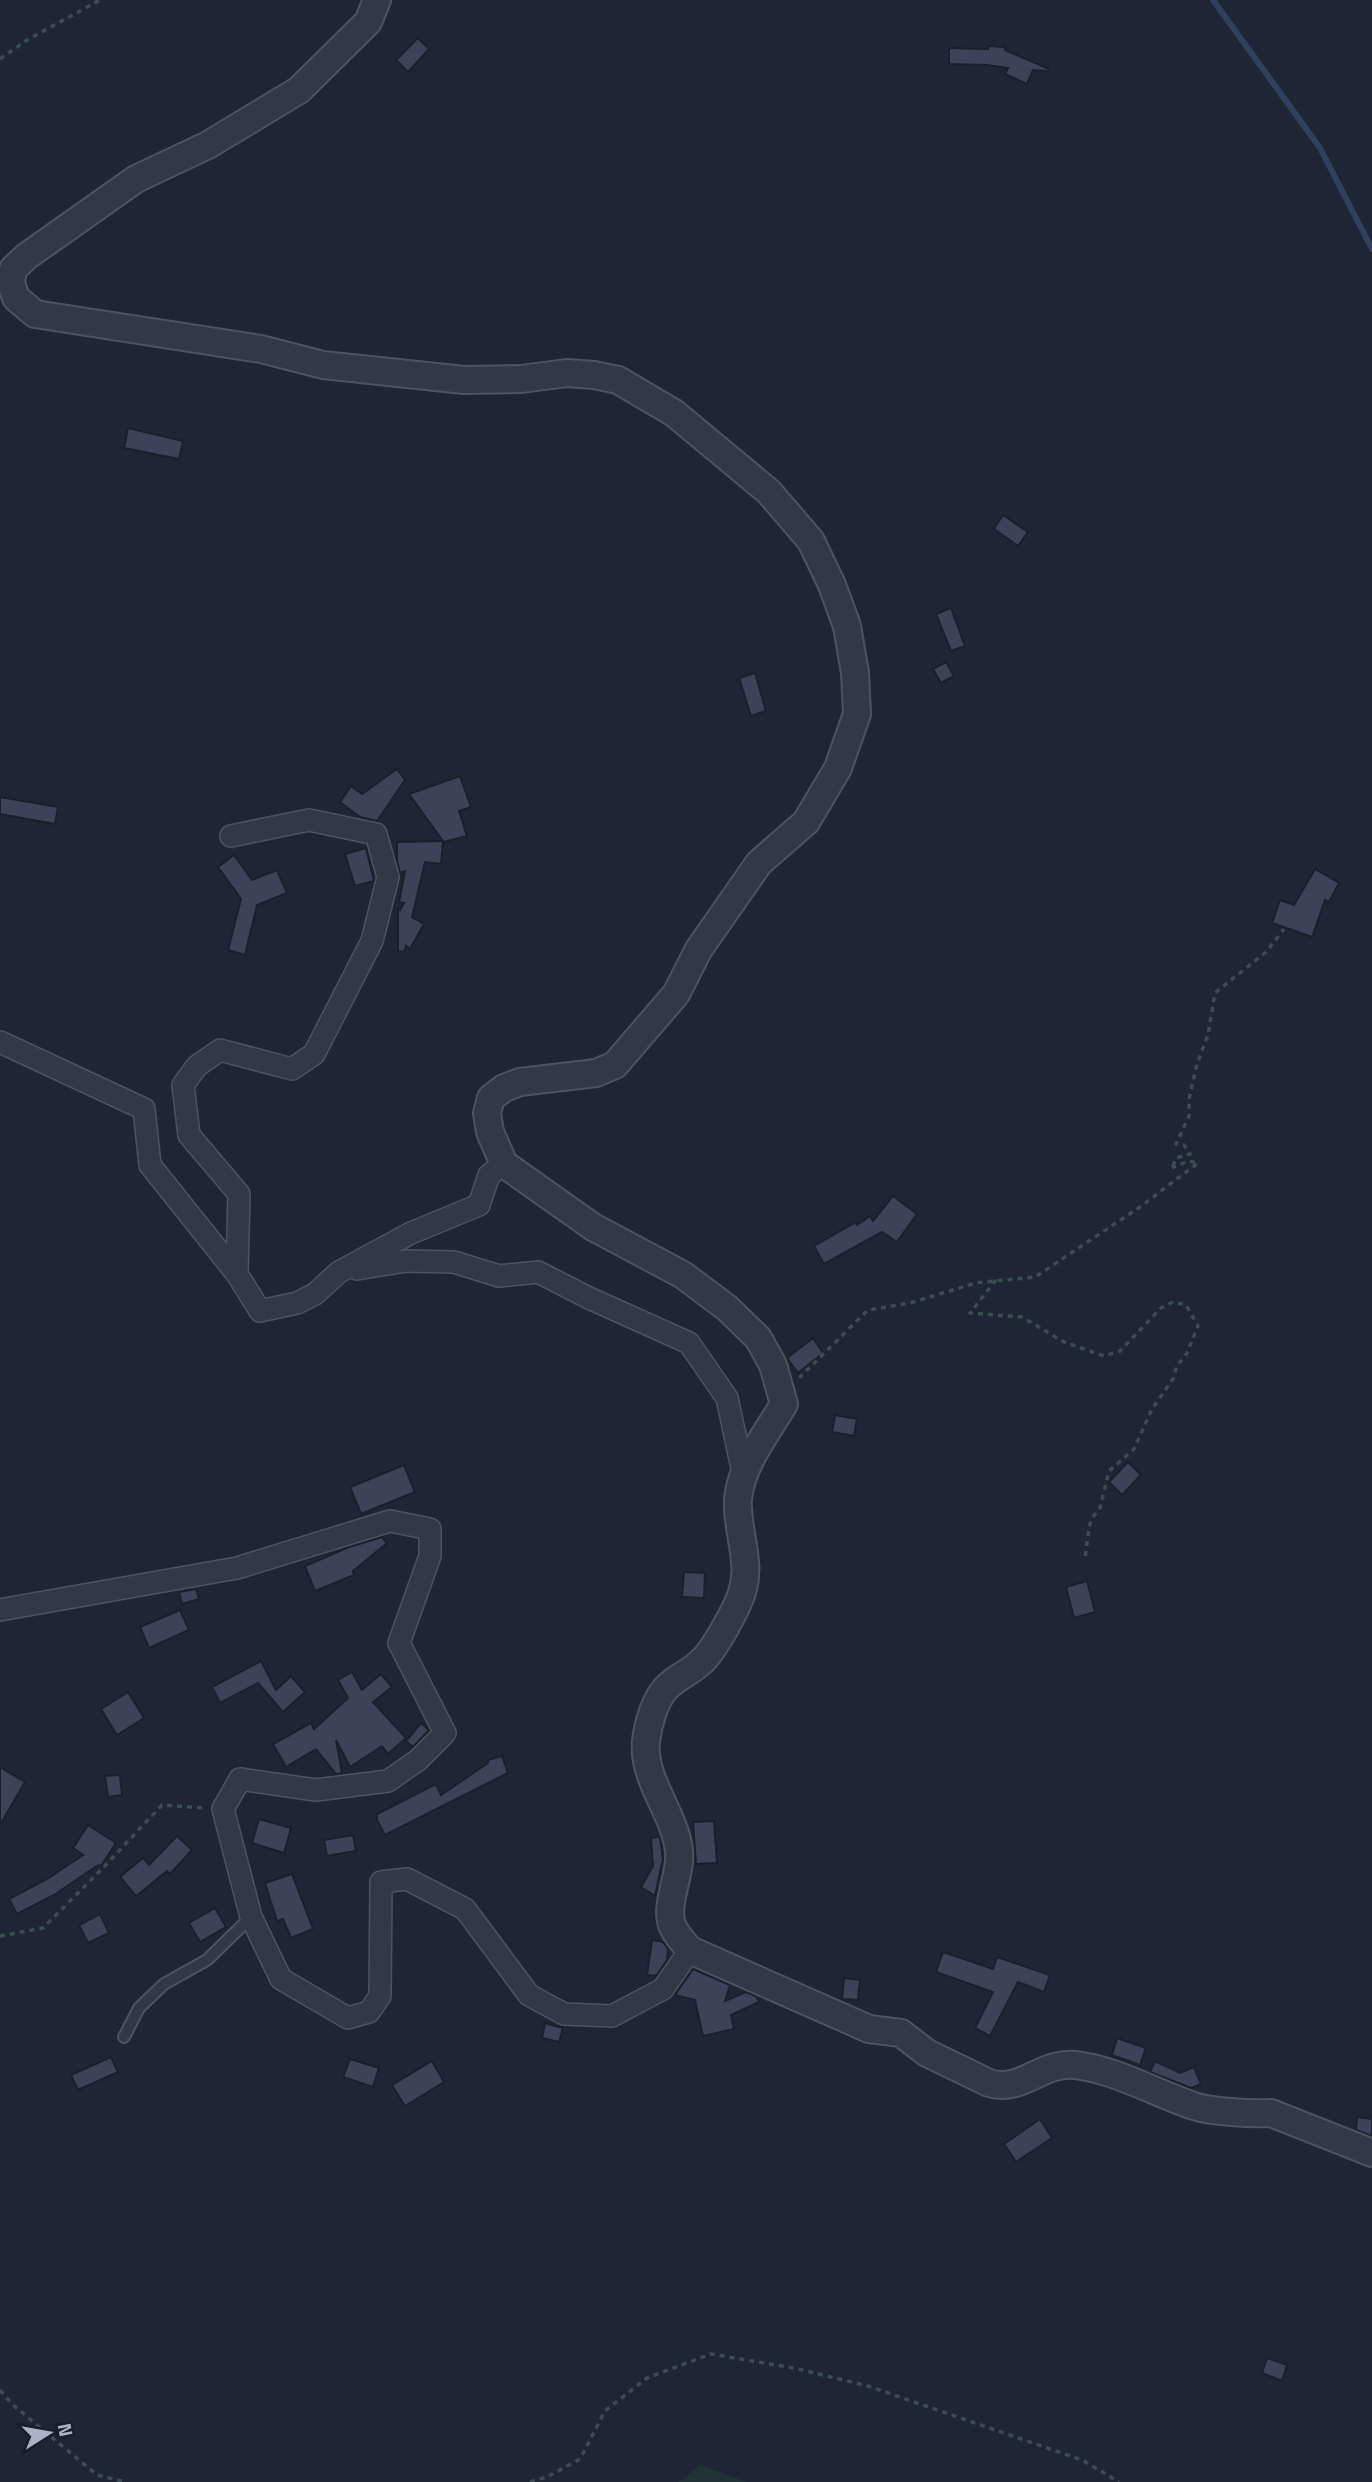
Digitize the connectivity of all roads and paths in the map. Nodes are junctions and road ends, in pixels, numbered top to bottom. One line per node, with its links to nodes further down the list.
1 (100, 0): 3 (path)
2 (377, 0): 7 (street)
3 (0, 59)
4 (230, 836): 9 (street)
5 (1284, 929): 10 (path)
6 (0, 1042): 9 (street)
7 (504, 1164): 8 (street); 11 (street)
8 (340, 1272): 9 (street); 12 (street)
9 (237, 1274)
10 (996, 1280): 11 (path); 13 (path)
11 (784, 1404): 12 (street)
12 (743, 1473): 18 (street)
13 (1085, 1559)
14 (0, 1610): 15 (street)
15 (223, 1809): 16 (street); 17 (path)
16 (251, 1917): 18 (street); 19 (lane)
17 (0, 1936)
18 (690, 1950): 20 (street)
19 (124, 2037)
20 (1372, 2153)
21 (0, 2390): 22 (path)
22 (125, 2482)
23 (530, 2482): 24 (path)
24 (1119, 2482)

